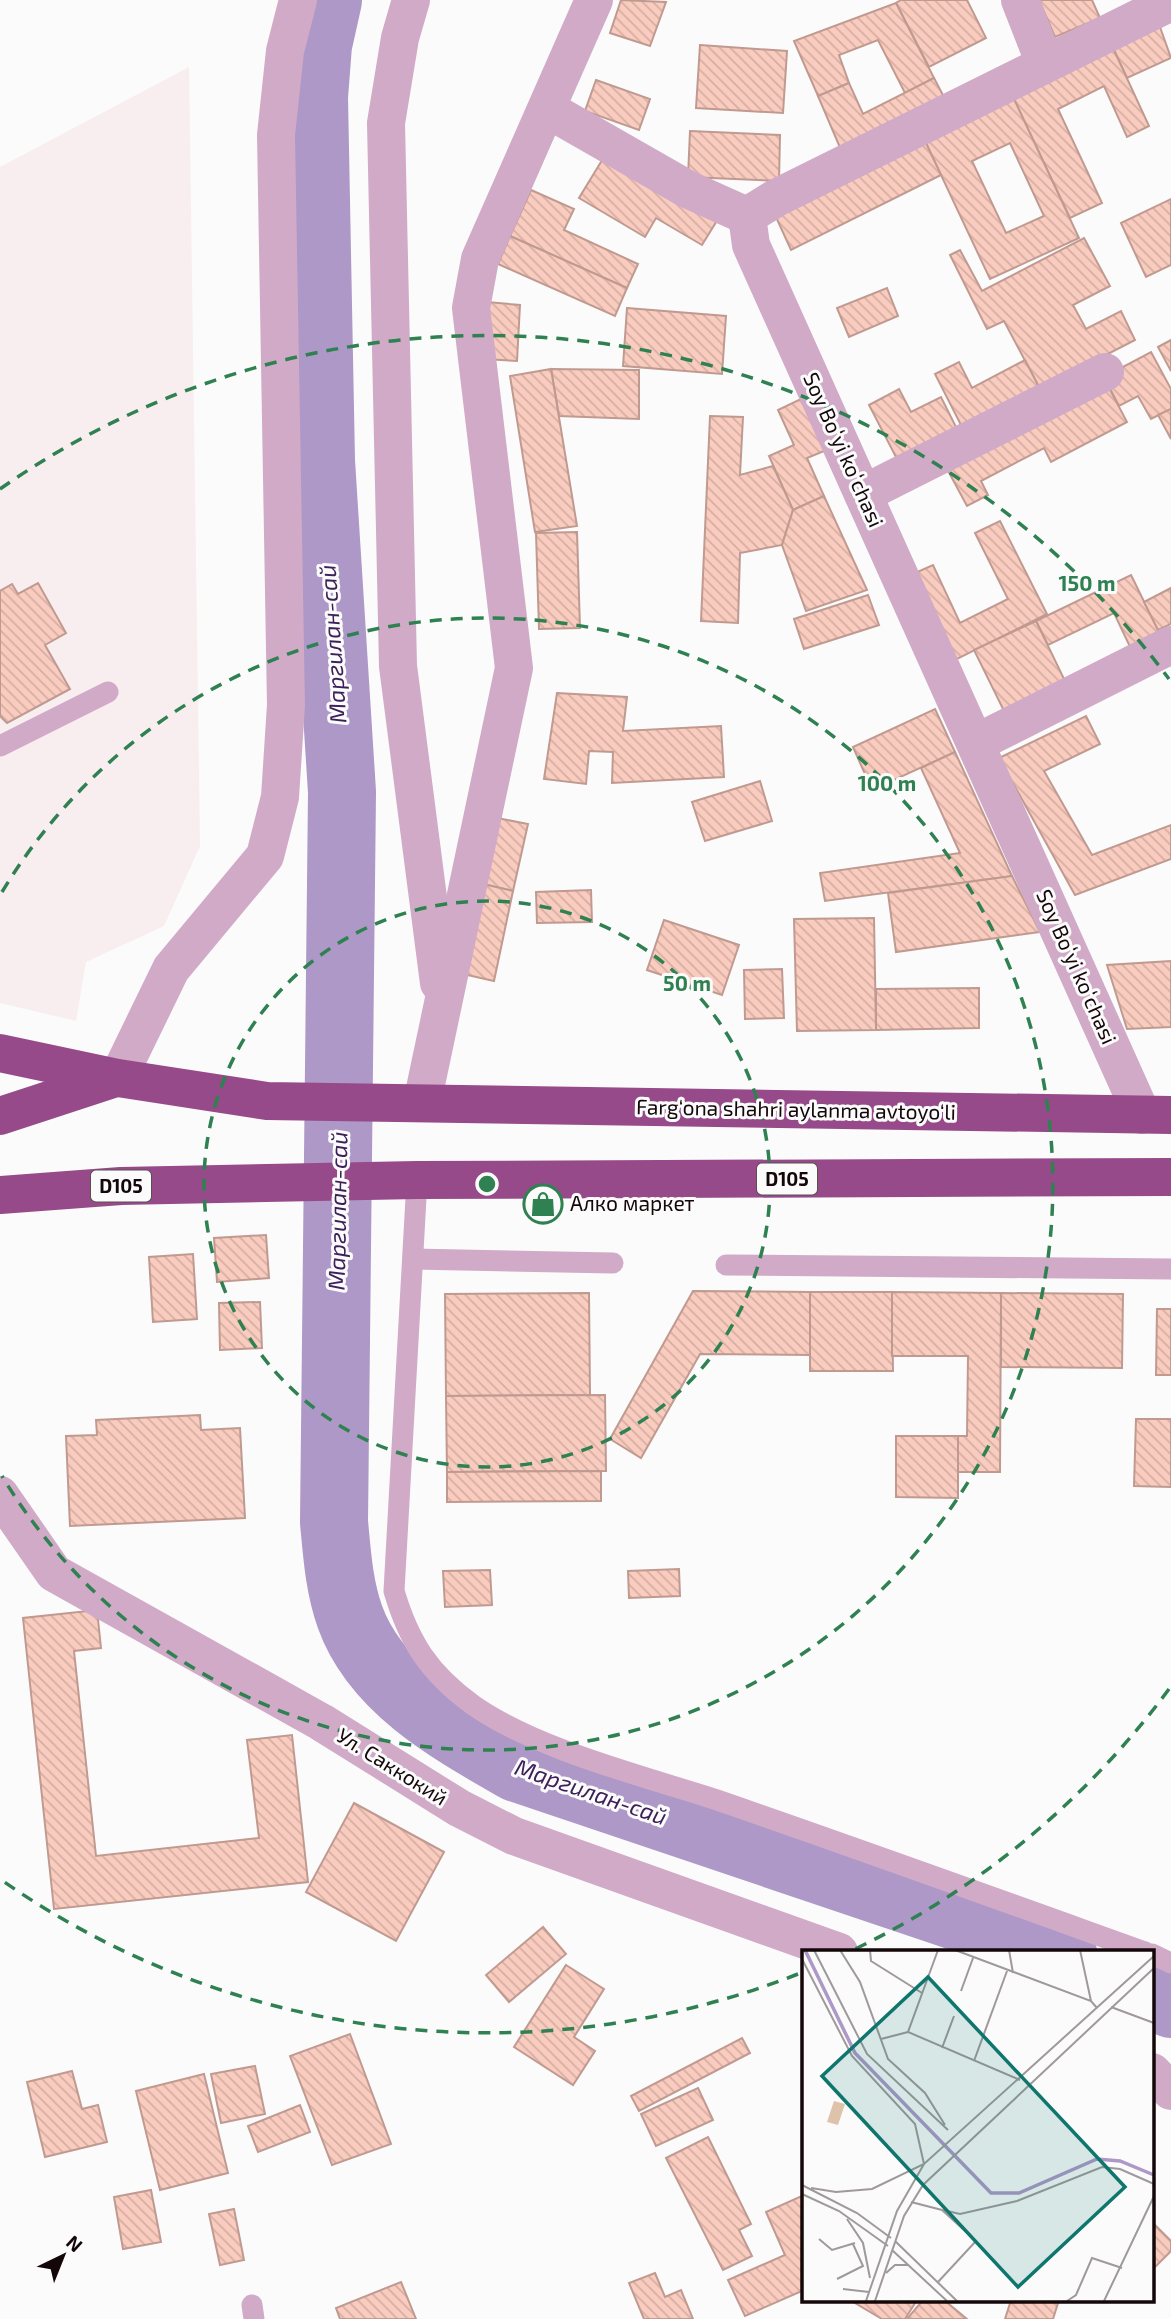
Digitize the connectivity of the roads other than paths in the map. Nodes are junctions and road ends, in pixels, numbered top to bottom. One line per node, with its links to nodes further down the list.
1 (298, 0): 17 (street)
2 (411, 0): 15 (street)
3 (594, 0): 7 (street)
4 (1020, 0): 6 (street)
5 (1171, 2): 6 (street)
6 (1045, 64): 8 (street)
7 (547, 108): 8 (street); 15 (street)
8 (747, 216): 10 (street, Soy Boʻyi koʻchasi)
9 (1105, 372): 10 (street)
10 (863, 494): 13 (street, Soy Boʻyi koʻchasi)
11 (1171, 645): 13 (street)
12 (108, 692): 14 (lane)
13 (976, 743): 19 (street, Soy Boʻyi koʻchasi)
14 (0, 746)
15 (443, 1012): 18 (street)
16 (0, 1052): 17 (highway, Farg‘ona shahri aylanma avtoyo‘li)
17 (117, 1078): 18 (highway, Farg‘ona shahri aylanma avtoyo‘li); 20 (highway)
18 (422, 1103): 19 (highway, Farg‘ona shahri aylanma avtoyo‘li)
19 (1157, 1115)
20 (0, 1116)
21 (1171, 1177): 22 (highway, D105)
22 (410, 1180): 23 (highway, D105); 24 (lane)
23 (0, 1195)
24 (413, 1259): 25 (lane); 30 (lane)
25 (613, 1263)
26 (726, 1265): 27 (lane)
27 (1171, 1269)
28 (0, 1494): 29 (street, Ул. Саккокий)
29 (836, 1950)
30 (1142, 1950)
31 (1154, 1955): 32 (lane)
32 (1171, 1963)
33 (1154, 2075): 34 (street)
34 (1171, 2091)

